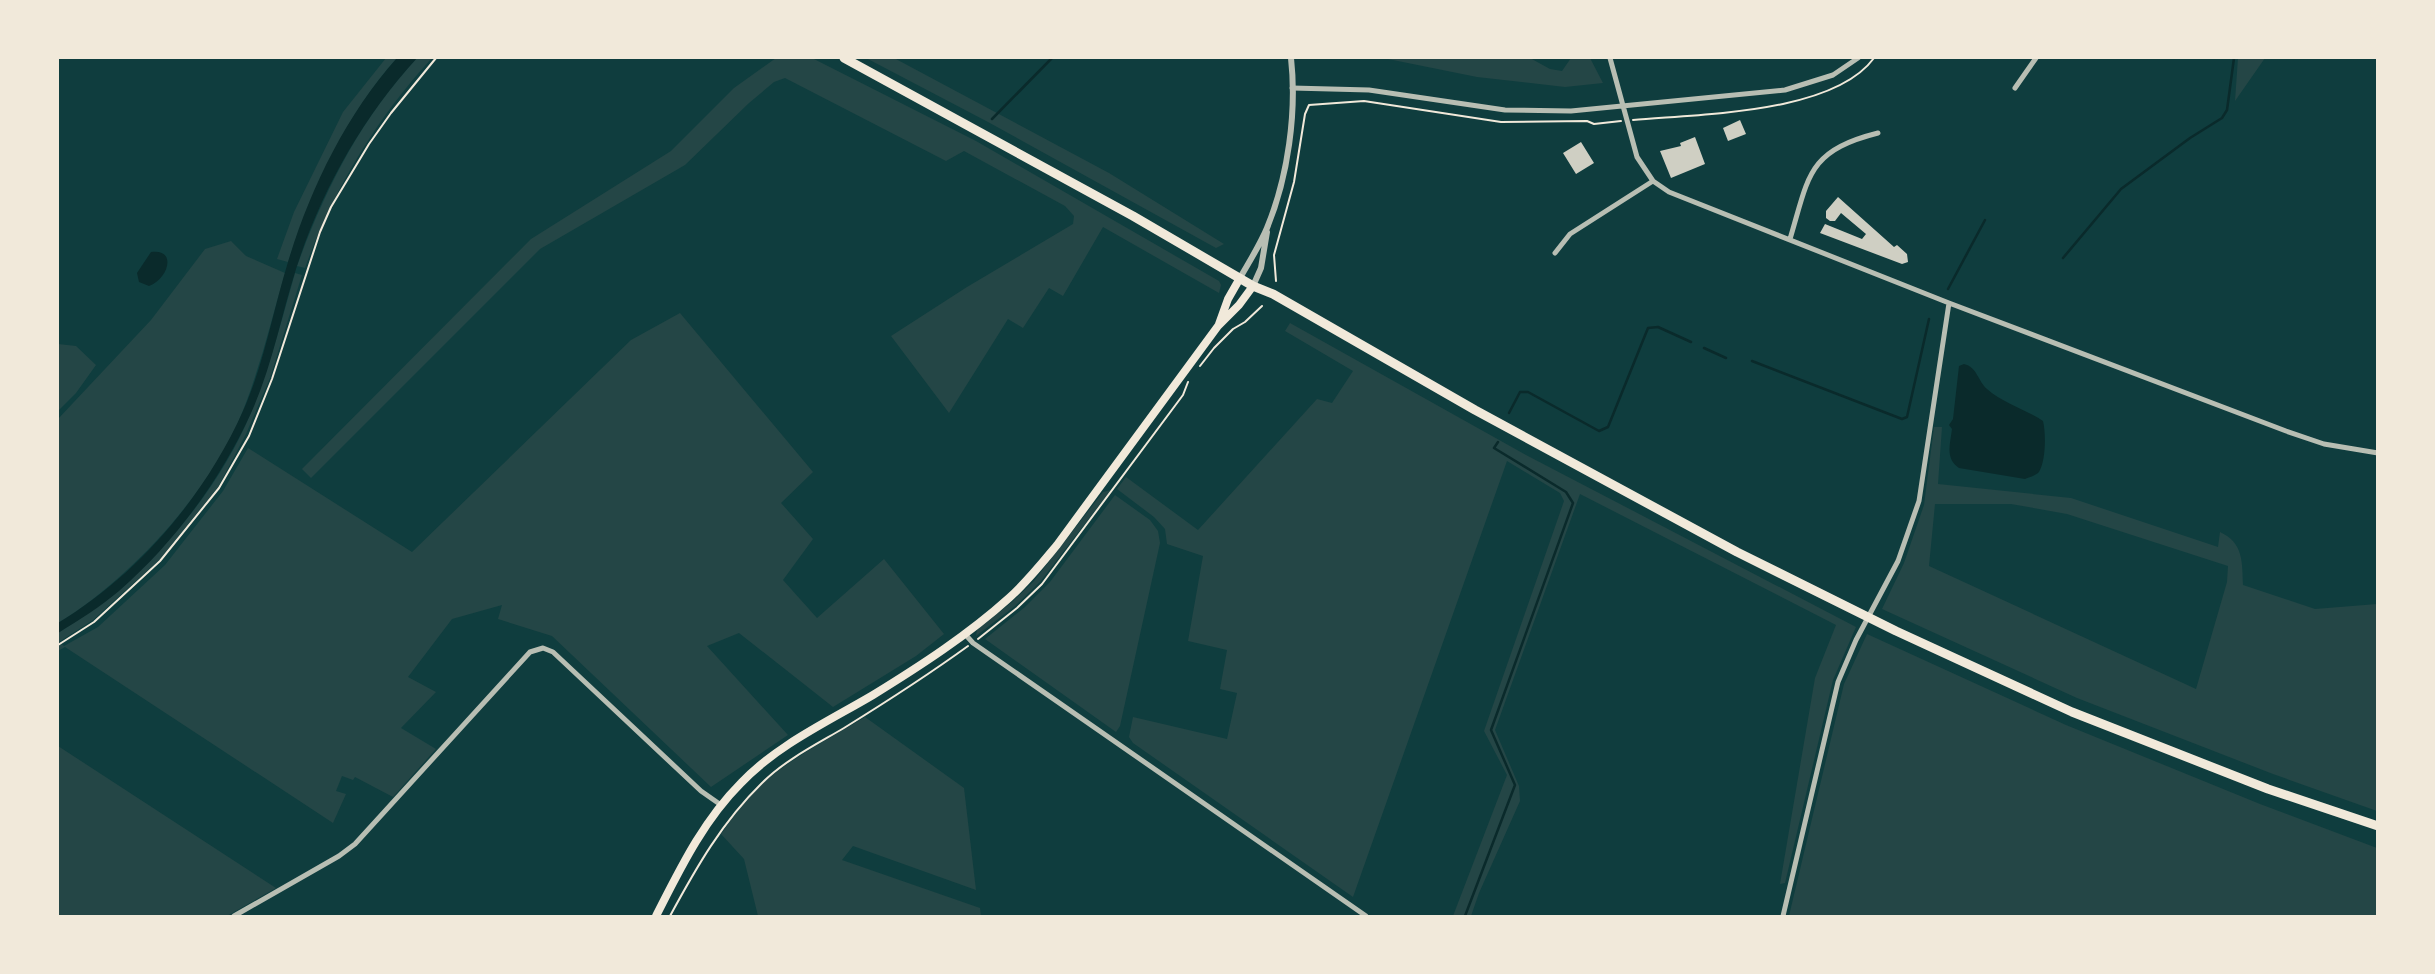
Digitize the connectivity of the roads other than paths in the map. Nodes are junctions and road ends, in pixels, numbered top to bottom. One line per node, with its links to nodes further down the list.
1 (844, 58): 14 (main road)
2 (1291, 58): 6 (street)
3 (1610, 58): 8 (street)
4 (1858, 58): 8 (street)
5 (2036, 58): 7 (street)
6 (1292, 88): 8 (street); 11 (street)
7 (2015, 88)
8 (1622, 106): 10 (street)
9 (1878, 134): 12 (street)
10 (1653, 181): 12 (street); 13 (street)
11 (1267, 228): 14 (street); 15 (street)
12 (1790, 239): 16 (street)
13 (1555, 253)
14 (1240, 278): 15 (main road); 17 (main road)
15 (1253, 286): 17 (main road); 21 (main road)
16 (1949, 302): 18 (street); 25 (street)
17 (1218, 326): 19 (main road)
18 (2378, 453)
19 (964, 633): 20 (main road); 24 (street)
20 (721, 805): 22 (street); 23 (main road)
21 (2378, 826)
22 (234, 916)
23 (656, 916)
24 (1366, 916)
25 (1783, 916)

